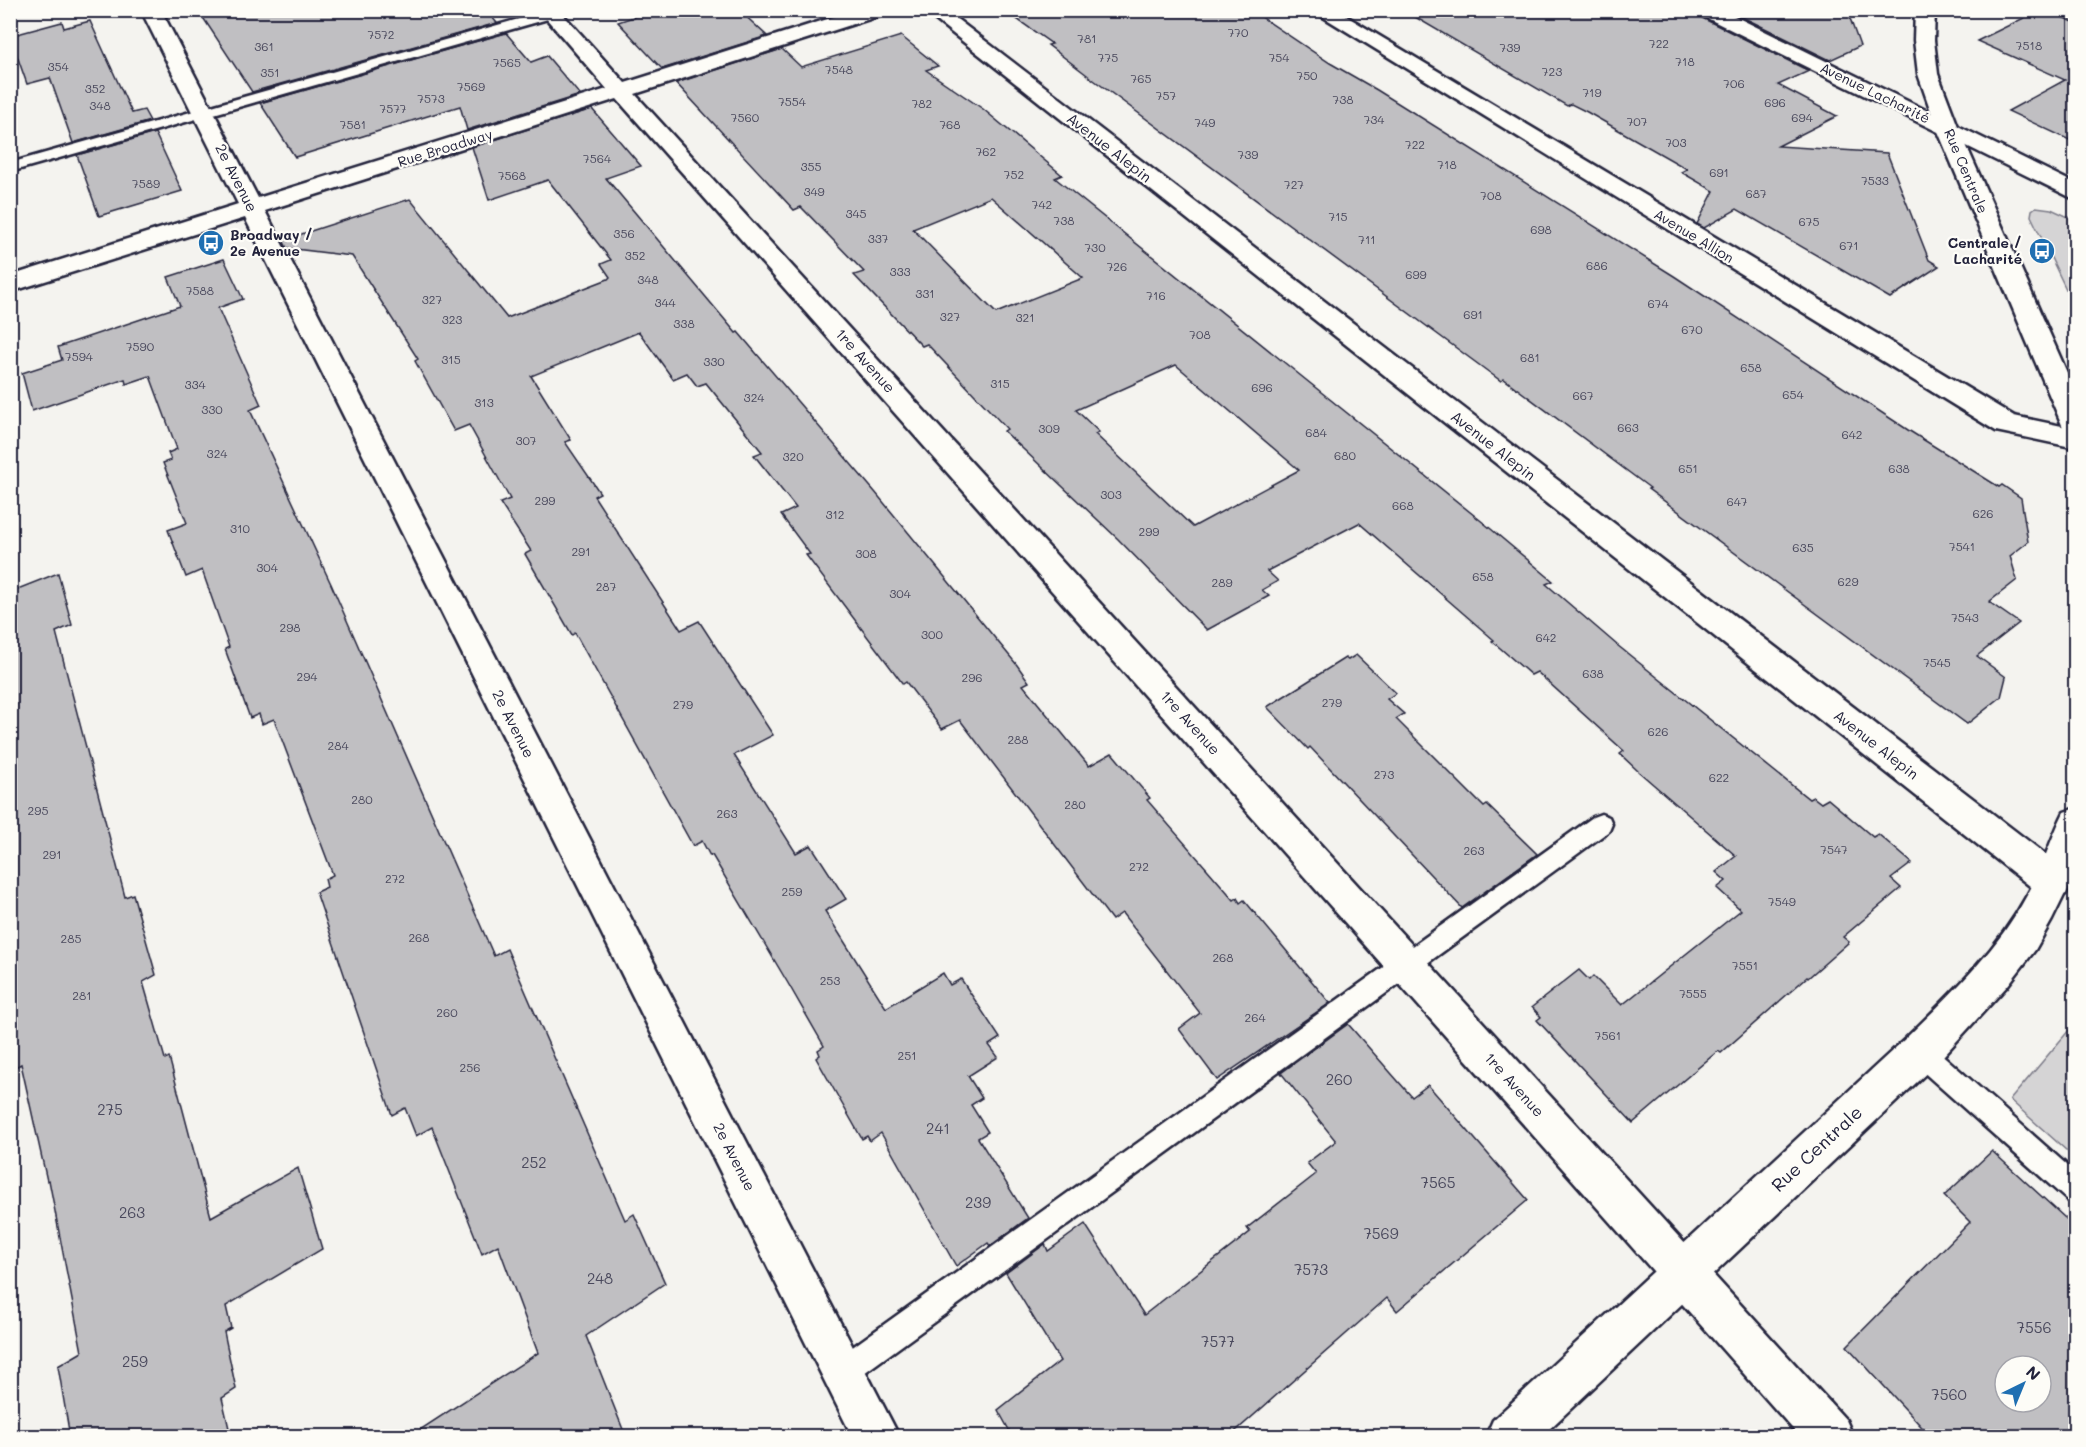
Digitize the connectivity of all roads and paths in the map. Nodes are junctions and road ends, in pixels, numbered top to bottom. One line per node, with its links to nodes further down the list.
1 (151, 10): 9 (street, 2e Avenue)
2 (878, 10): 8 (street, Rue Broadway)
3 (932, 10): 19 (street, Avenue Alepin)
4 (1321, 10): 16 (street, Avenue Allion)
5 (1706, 10): 10 (street, Avenue Lacharité)
6 (1925, 10): 10 (street, Rue Centrale)
7 (550, 12): 8 (street, 1re Avenue); 9 (lane)
8 (623, 93): 13 (street, Rue Broadway); 20 (street, 1re Avenue)
9 (202, 114): 11 (lane); 13 (street, 2e Avenue)
10 (1948, 129): 12 (street, Avenue Lacharité); 15 (street, Rue Centrale)
11 (10, 168)
12 (2076, 193)
13 (252, 208): 14 (street, Rue Broadway); 24 (street, 2e Avenue)
14 (10, 284)
15 (2076, 424)
16 (2076, 439)
17 (2076, 823): 19 (street, Rue Centrale)
18 (1601, 824): 20 (lane)
19 (2053, 882): 21 (street, Rue Centrale)
20 (1408, 965): 23 (street, 1re Avenue); 24 (lane)
21 (1920, 1052): 22 (lane); 23 (street, Rue Centrale)
22 (2076, 1191)
23 (1684, 1274): 26 (street, Rue Centrale); 27 (street, 1re Avenue)
24 (843, 1371): 25 (street, 2e Avenue)
25 (876, 1437)
26 (1509, 1437)
27 (1830, 1437)

